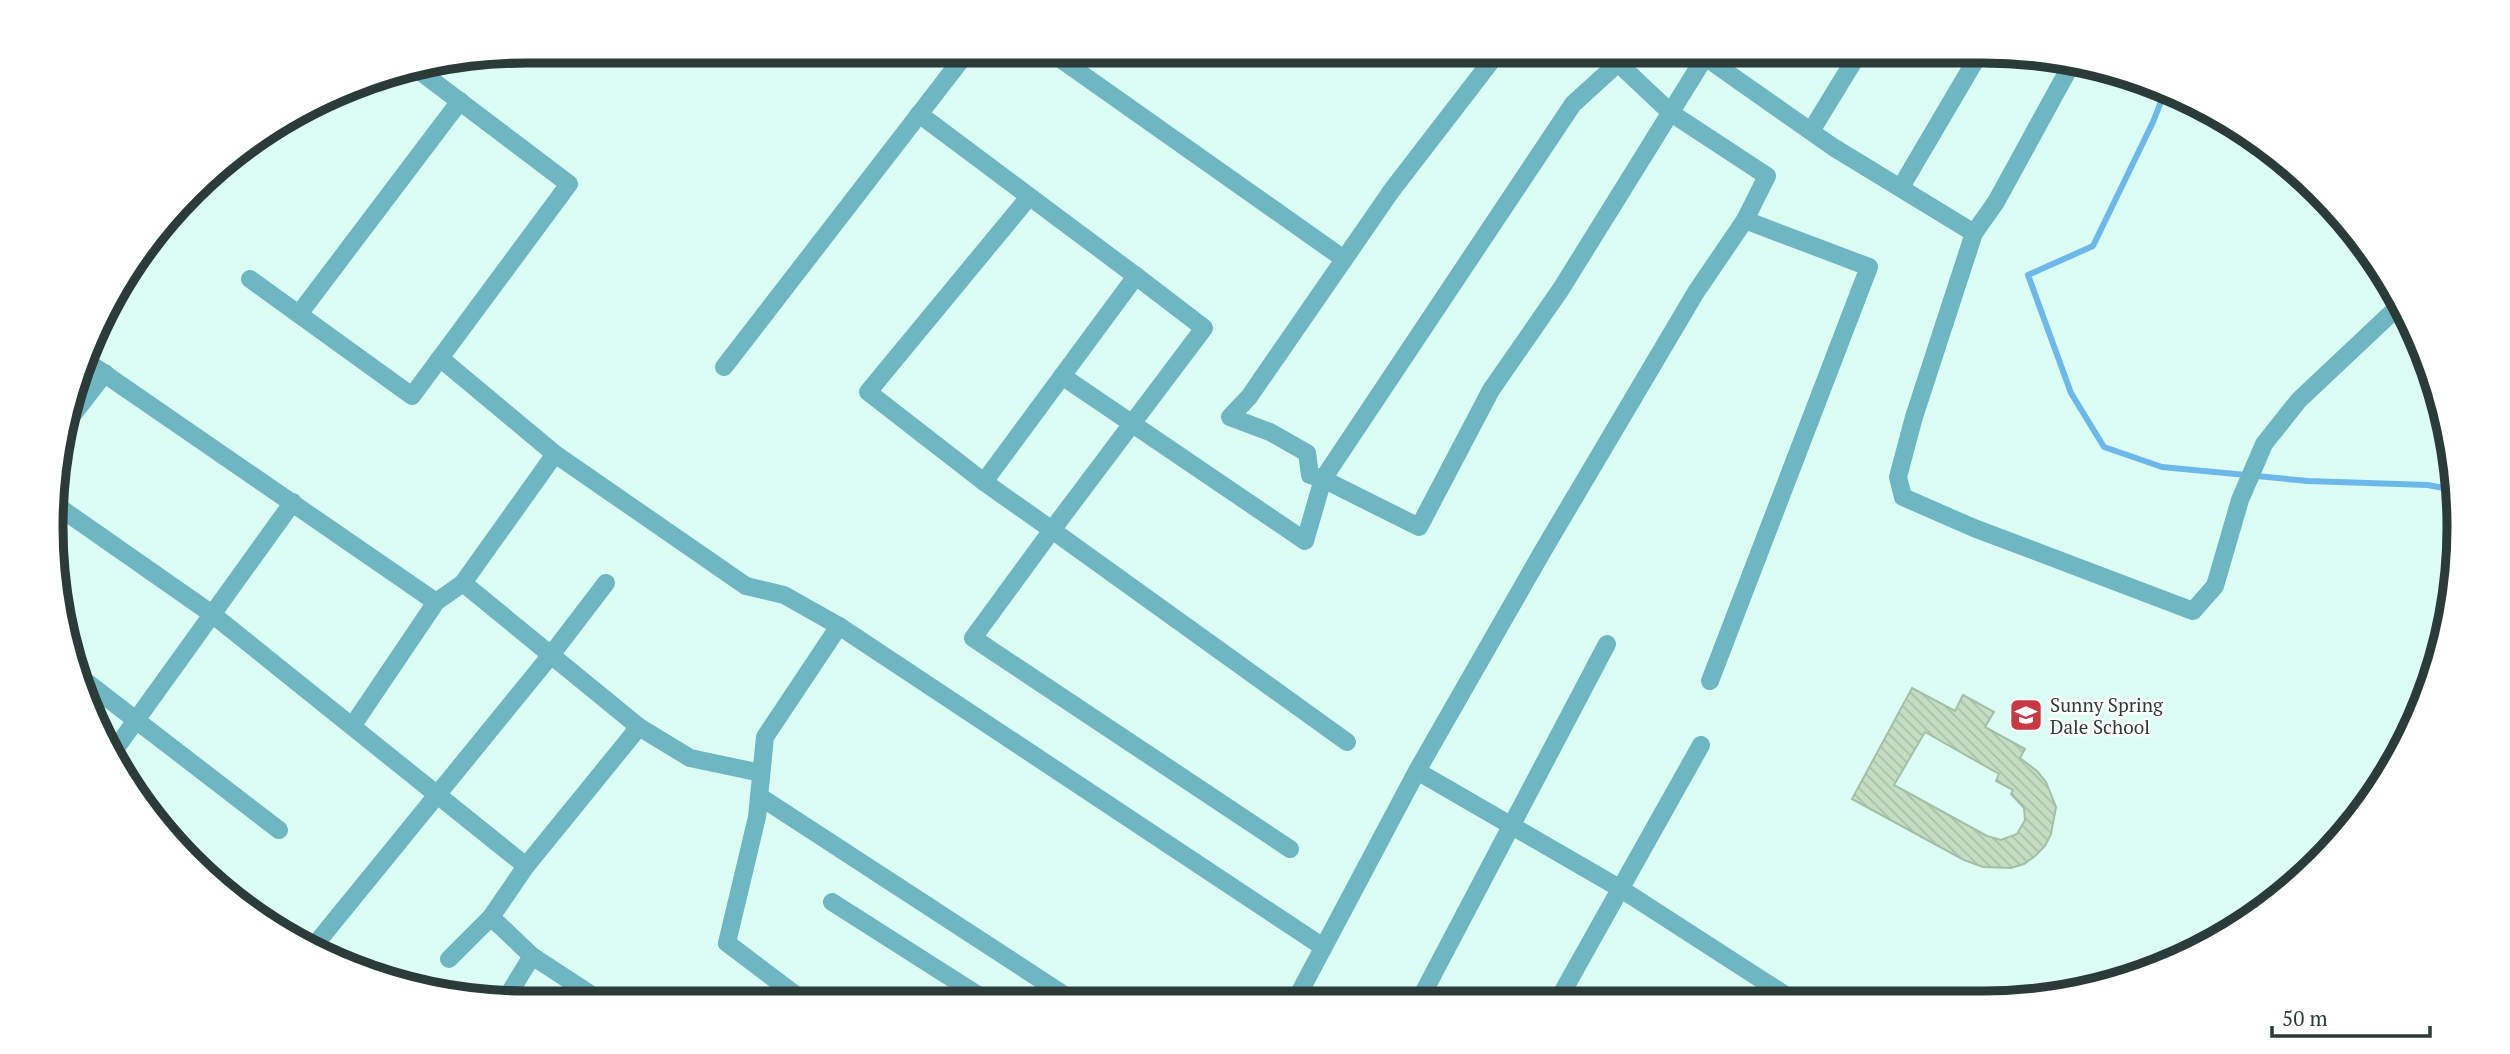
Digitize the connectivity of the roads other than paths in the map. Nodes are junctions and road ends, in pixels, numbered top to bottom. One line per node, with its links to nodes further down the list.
1 (959, 63): 14 (street)
2 (1066, 63): 20 (street)
3 (1490, 63): 20 (street)
4 (1616, 63): 33 (street)
5 (1627, 63): 13 (street)
6 (1702, 63): 13 (street)
7 (1720, 63): 15 (street)
8 (1853, 63): 15 (street)
9 (1974, 63): 16 (street)
10 (2064, 70): 19 (street)
11 (425, 75): 12 (street)
12 (460, 101): 24 (street); 25 (street)
13 (1671, 113): 18 (street); 33 (street)
14 (919, 114): 17 (street); 27 (street)
15 (1811, 131): 16 (street)
16 (1901, 187): 19 (street)
17 (1029, 197): 21 (street); 34 (street)
18 (1745, 220): 45 (street); 53 (street)
19 (1974, 233): 23 (street)
20 (1344, 259): 33 (street)
21 (1136, 276): 29 (street); 31 (street)
22 (250, 279): 24 (street)
23 (2393, 311)
24 (299, 314): 25 (street)
25 (440, 358): 32 (street)
26 (92, 365): 28 (street)
27 (724, 367)
28 (105, 373): 30 (street); 35 (street)
29 (1062, 376): 31 (street); 34 (street)
30 (79, 406)
31 (1132, 424): 33 (street); 37 (street)
32 (555, 454): 38 (street); 42 (street)
33 (1323, 479)
34 (984, 482): 37 (street)
35 (293, 502): 40 (street); 41 (street)
36 (64, 510): 41 (street)
37 (1052, 530): 50 (street); 59 (street)
38 (463, 583): 40 (street); 44 (street)
39 (606, 583): 44 (street)
40 (436, 602): 48 (street)
41 (212, 614): 47 (street); 48 (street)
42 (839, 626): 54 (street); 65 (street)
43 (1608, 644): 57 (street)
44 (551, 655): 49 (street); 55 (street)
45 (1710, 681)
46 (91, 686): 47 (street)
47 (136, 720): 51 (street); 58 (street)
48 (353, 725): 55 (street)
49 (639, 727): 54 (street); 60 (street)
50 (1347, 742)
51 (118, 745)
52 (1701, 745): 61 (street)
53 (1417, 771): 57 (street); 65 (street)
54 (761, 773): 56 (street)
55 (438, 794): 60 (street); 64 (street)
56 (759, 796): 70 (street); 72 (street)
57 (1510, 825): 61 (street); 74 (street)
58 (279, 830)
59 (1290, 849)
60 (526, 866): 63 (street)
61 (1621, 889): 75 (street); 76 (street)
62 (832, 902): 71 (street)
63 (491, 917): 66 (street); 67 (street)
64 (318, 941)
65 (1323, 947): 73 (street)
66 (532, 956): 68 (street); 69 (street)
67 (449, 959)
68 (511, 990)
69 (586, 991)
70 (789, 991)
71 (972, 991)
72 (1058, 991)
73 (1300, 991)
74 (1424, 991)
75 (1563, 991)
76 (1779, 991)

